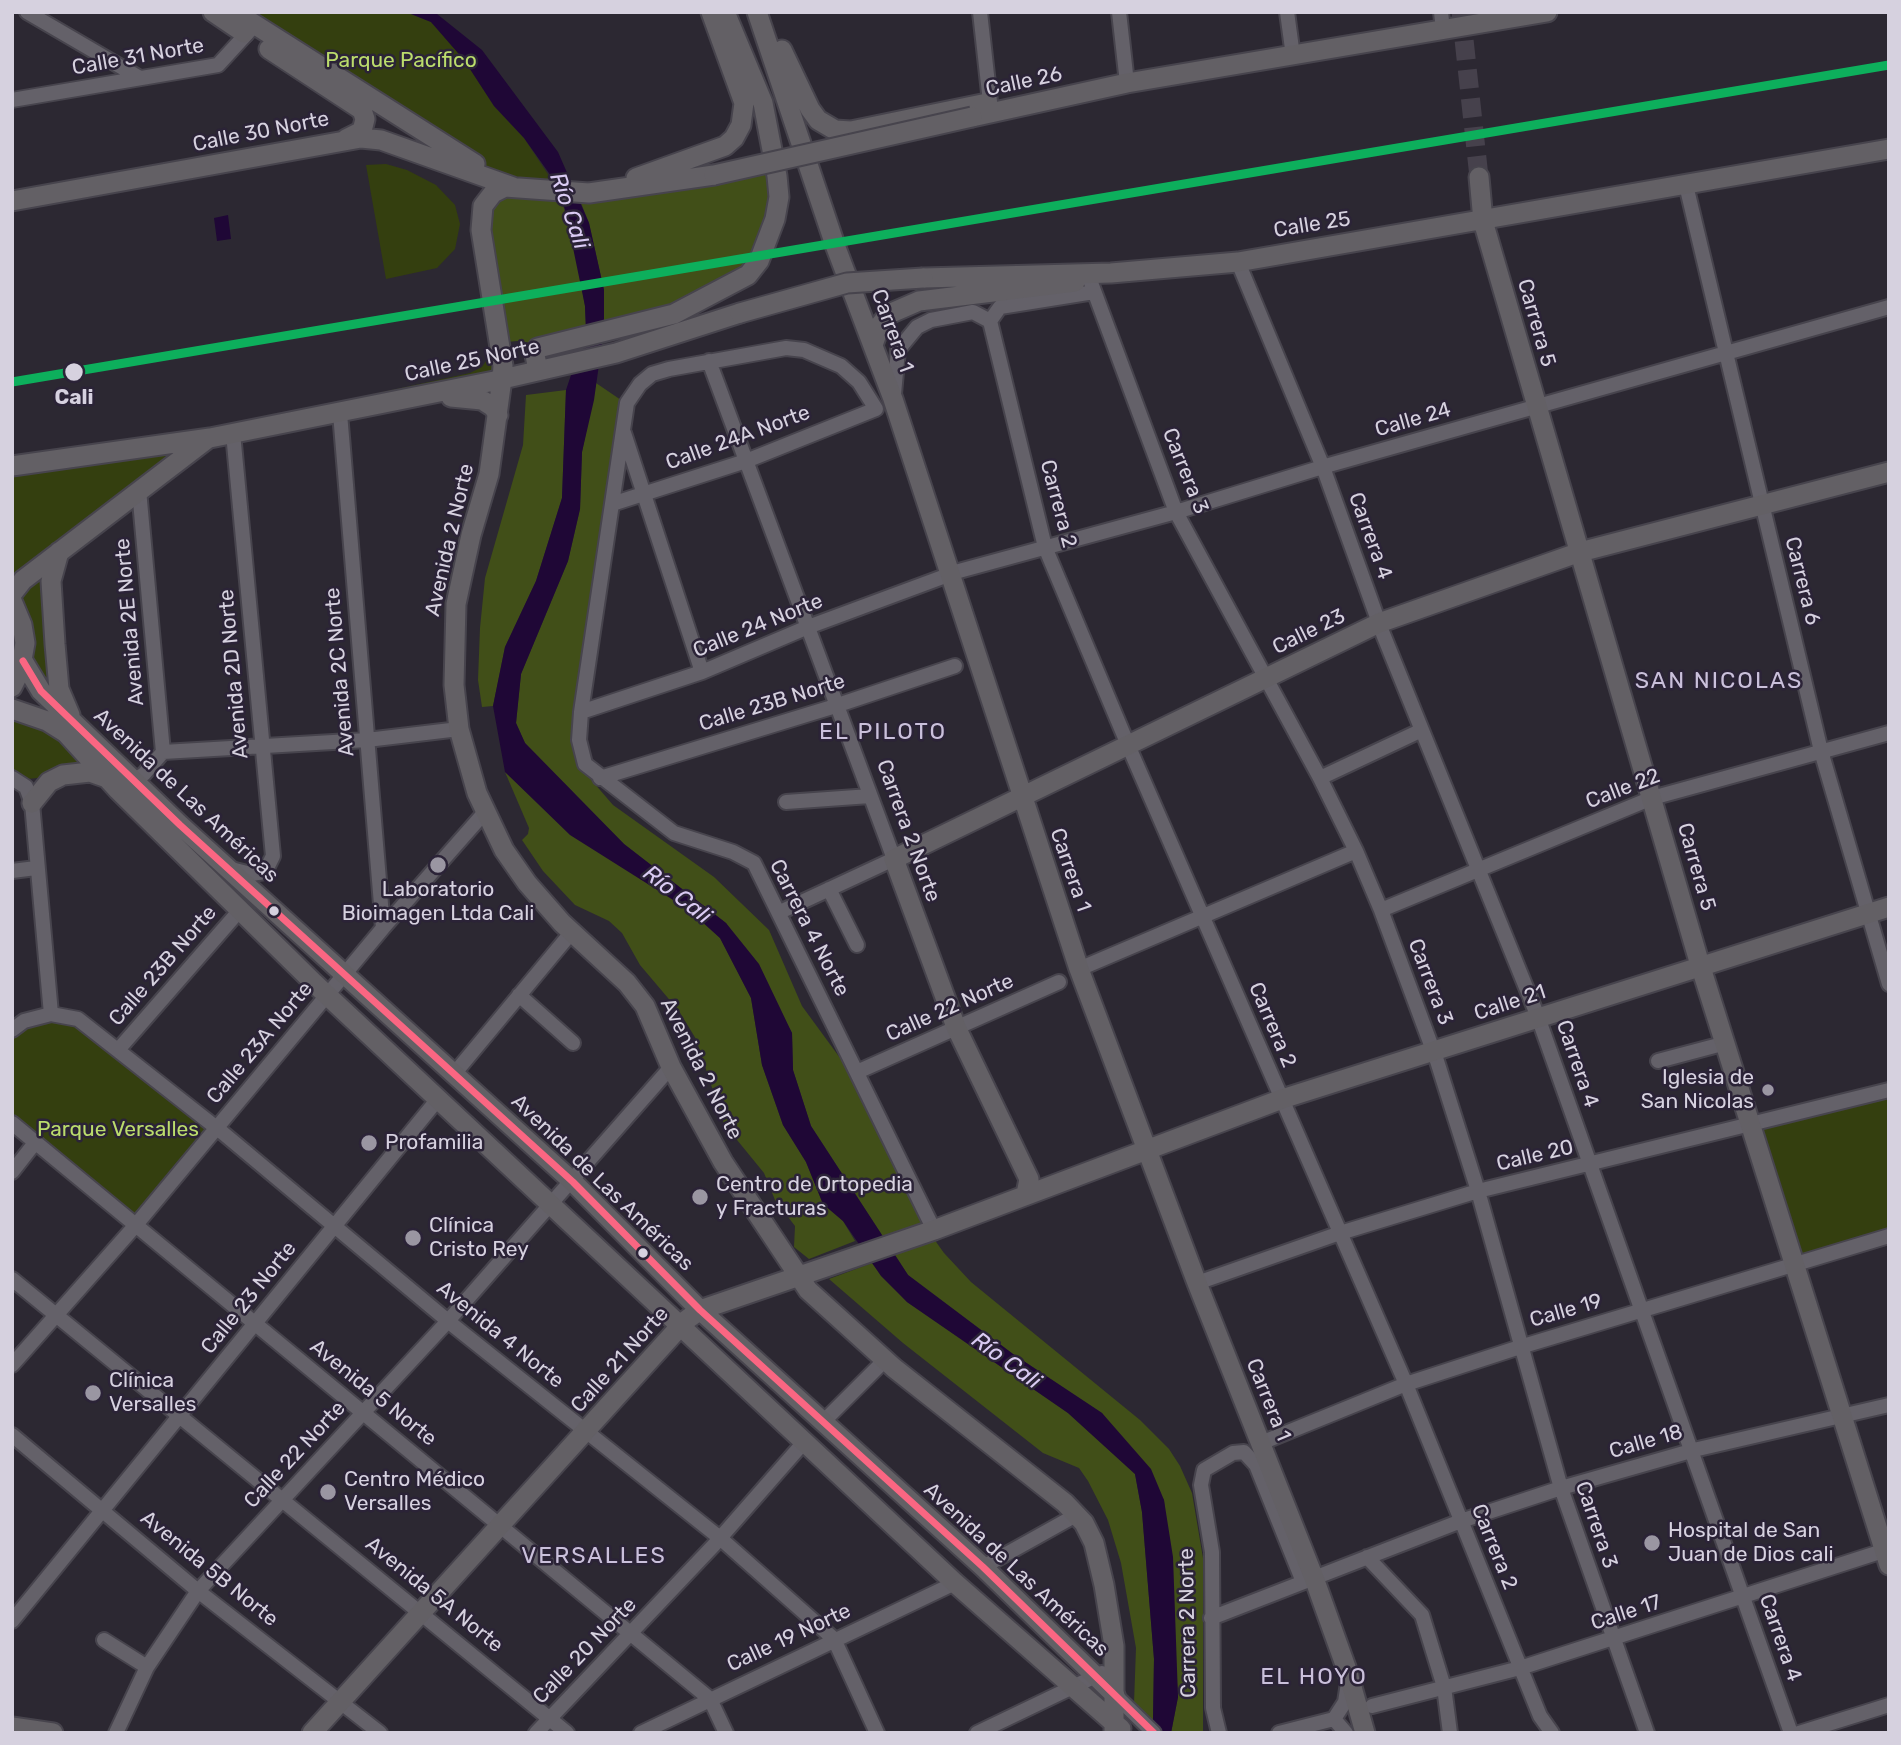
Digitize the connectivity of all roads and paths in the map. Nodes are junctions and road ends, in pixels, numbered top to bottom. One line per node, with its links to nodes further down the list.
1 (27, 12): 15 (street)
2 (213, 12): 13 (main road)
3 (235, 12): 13 (main road)
4 (711, 12): 24 (main road)
5 (725, 12): 36 (main road)
6 (757, 12): 33 (main road, Carrera 1)
7 (765, 12): 18 (main road)
8 (980, 12): 18 (street)
9 (1119, 12): 16 (street)
10 (1287, 12): 14 (street)
11 (1547, 12): 12 (main road, Calle 26)
12 (1442, 21): 14 (main road, Calle 26)
13 (250, 29): 15 (street, Calle 31 Norte); 19 (main road); 22 (main road)
14 (1293, 56): 16 (main road, Calle 26)
15 (140, 78): 17 (street, Calle 31 Norte)
16 (1126, 83): 18 (main road); 24 (main road, Calle 26, bridge)
17 (12, 100)
18 (990, 102)
19 (343, 140): 22 (main road, Calle 30 Norte); 25 (main road, Calle 30 Norte)
20 (1889, 149): 23 (main road, Calle 25)
21 (1479, 177): 26 (main road, Carrera 5)
22 (506, 183): 24 (main road, Calle 26); 37 (main road, Avenida 2 Norte)
23 (1686, 185): 26 (main road, Calle 25); 34 (street, Carrera 6)
24 (614, 189)
25 (12, 201)
26 (1483, 221): 27 (main road, Calle 25); 40 (main road, Carrera 5)
27 (1238, 262): 28 (main road, Calle 25); 48 (street, Carrera 4)
28 (1111, 273): 29 (main road); 31 (main road, Calle 25, bridge)
29 (1092, 286): 32 (street); 33 (main road); 54 (street, Carrera 3)
30 (1889, 307): 34 (street, Calle 24)
31 (740, 313): 36 (main road, Calle 25 Norte)
32 (990, 321): 39 (street); 55 (street, Carrera 2)
33 (874, 342): 39 (main road, Carrera 1)
34 (1724, 355): 40 (street, Calle 24); 52 (street, Carrera 6)
35 (709, 361): 39 (street, Carrera 1); 43 (street); 46 (street, Carrera 2 Norte)
36 (541, 370): 37 (main road, Calle 25 Norte)
37 (502, 379): 38 (main road, Calle 25 Norte); 42 (main road, Avenida 2 Norte)
38 (426, 395): 41 (main road, Calle 25 Norte); 42 (main road)
39 (885, 404): 46 (street, Calle 24A Norte); 58 (main road, Carrera 1)
40 (1537, 408): 48 (street, Calle 24); 57 (main road, Carrera 5)
41 (340, 413): 44 (main road, Calle 25 Norte); 75 (street, Avenida 2C Norte)
42 (498, 415): 72 (main road, Avenida 2 Norte)
43 (622, 428): 51 (street); 53 (street, Carrera 4 Norte)
44 (233, 433): 45 (main road, Calle 25 Norte); 77 (street, Avenida 2D Norte)
45 (210, 438): 47 (main road, Calle 25 Norte); 50 (main road, Calle 25 Norte)
46 (746, 461): 51 (street, Calle 24A Norte); 62 (street, Carrera 2 Norte)
47 (12, 466)
48 (1323, 467): 54 (street, Calle 24); 61 (street, Carrera 4)
49 (1889, 472): 52 (main road, Calle 23)
50 (139, 489): 56 (main road, Calle 25 Norte); 78 (street, Avenida 2E Norte)
51 (644, 493): 53 (street, Calle 24A Norte); 65 (street)
52 (1761, 502): 57 (main road, Calle 23); 79 (street, Carrera 6)
53 (612, 504): 70 (street, Carrera 4 Norte)
54 (1177, 512): 55 (street, Calle 24); 66 (street, Carrera 3)
55 (1045, 547): 58 (street, Calle 24); 76 (street, Carrera 2)
56 (59, 552): 59 (main road, Calle 25 Norte); 71 (main road)
57 (1580, 552): 61 (main road, Calle 23); 87 (main road, Carrera 5)
58 (950, 574): 62 (street, Calle 24 Norte); 86 (main road, Carrera 1)
59 (12, 594)
60 (12, 601): 63 (main road)
61 (1379, 623): 66 (main road, Calle 23); 73 (street, Carrera 4)
62 (807, 627): 65 (street, Calle 24 Norte); 68 (street, Carrera 2 Norte)
63 (23, 662): 67 (main road); 71 (main road, Avenida de Las Américas)
64 (955, 666): 68 (street, Calle 23B Norte)
65 (702, 673): 70 (street, Calle 24 Norte)
66 (1264, 679): 76 (main road, Calle 23); 82 (street, Carrera 3)
67 (12, 687)
68 (837, 706): 81 (street, Calle 23B Norte); 85 (street, Carrera 2 Norte)
69 (12, 709): 80 (main road, Avenida de Las Américas)
70 (581, 712): 81 (street, Carrera 4 Norte)
71 (73, 723): 84 (main road, Avenida de Las Américas)
72 (459, 729): 75 (street); 90 (main road, Avenida 2 Norte)
73 (1422, 730): 82 (street); 96 (street, Carrera 4)
74 (1889, 733): 79 (street, Calle 22)
75 (367, 740): 77 (street); 104 (street, Avenida 2C Norte)
76 (1128, 745): 86 (main road, Calle 23); 103 (street, Carrera 2)
77 (262, 748): 78 (street); 94 (street, Avenida 2D Norte)
78 (163, 751): 84 (street)
79 (1821, 751): 87 (street, Calle 22); 102 (street, Carrera 6)
80 (107, 778): 89 (main road); 99 (main road, Avenida de Las Américas)
81 (600, 778): 101 (street, Carrera 4 Norte)
82 (1320, 778): 91 (street, Carrera 3)
83 (15, 779): 89 (street)
84 (135, 779): 94 (main road, Avenida de Las Américas)
85 (870, 796): 88 (street); 92 (street, Carrera 2 Norte)
86 (1021, 797): 92 (main road, Calle 23); 108 (main road, Carrera 1)
87 (1652, 798): 96 (street, Calle 22); 107 (main road, Carrera 5)
88 (786, 802)
89 (32, 803): 93 (street)
90 (485, 813): 104 (street, Calle 23A Norte); 105 (main road, Avenida 2 Norte)
91 (1356, 851): 100 (street, Carrera 3); 103 (street)
92 (894, 859): 97 (street, Calle 23); 116 (main road, Carrera 2 Norte)
93 (36, 869): 95 (street); 114 (street)
94 (230, 869): 109 (main road, Avenida de Las Américas)
95 (12, 871)
96 (1479, 871): 100 (street, Calle 22); 115 (street, Carrera 4)
97 (829, 889): 101 (street, Calle 23); 106 (street)
98 (1889, 907): 102 (main road, Calle 21)
99 (240, 910): 112 (main road, Avenida de Las Américas); 120 (street, Calle 23B Norte)
100 (1381, 910): 121 (street, Carrera 3)
101 (780, 912): 124 (street, Carrera 4 Norte)
102 (1866, 913): 107 (main road, Calle 21); 111 (street, Carrera 6)
103 (1202, 915): 108 (street); 128 (street, Carrera 2)
104 (383, 928): 109 (street, Calle 23A Norte)
105 (571, 933): 113 (street); 123 (main road, Avenida 2 Norte)
106 (857, 946)
107 (1701, 966): 115 (main road, Calle 21); 119 (main road, Carrera 5)
108 (1079, 969): 133 (main road, Carrera 1)
109 (347, 973): 112 (street, Calle 23A Norte); 125 (main road, Avenida de Las Américas)
110 (1059, 982): 116 (street, Calle 22 Norte)
111 (1889, 984)
112 (328, 995): 127 (main road, Avenida de Las Américas); 131 (street, Calle 23A Norte)
113 (519, 995): 118 (street); 125 (street)
114 (51, 1014): 117 (street); 120 (street, Avenida 4 Norte)
115 (1538, 1017): 121 (main road, Calle 21); 134 (street, Carrera 4)
116 (956, 1027): 124 (street, Calle 22 Norte); 137 (main road, Carrera 2 Norte)
117 (12, 1030)
118 (573, 1043)
119 (1726, 1043): 122 (street); 130 (main road, Carrera 5)
120 (118, 1050): 131 (street, Avenida 4 Norte)
121 (1434, 1052): 128 (main road, Calle 21); 138 (street, Carrera 3)
122 (1658, 1061)
123 (671, 1067): 136 (street, Calle 22 Norte); 146 (main road, Avenida 2 Norte)
124 (858, 1072): 142 (street, Carrera 4 Norte)
125 (454, 1074): 136 (main road, Avenida de Las Américas)
126 (1889, 1090): 130 (street, Calle 20)
127 (438, 1099): 139 (main road, Avenida de Las Américas); 141 (street, Calle 23 Norte)
128 (1282, 1099): 133 (main road, Calle 21); 143 (street, Carrera 2)
129 (12, 1123): 132 (street, Avenida 5 Norte)
130 (1751, 1126): 134 (street, Calle 20); 145 (main road, Carrera 5)
131 (215, 1128): 140 (street, Calle 23A Norte); 141 (street, Avenida 4 Norte)
132 (34, 1144): 135 (street); 140 (street, Avenida 5 Norte)
133 (1148, 1149): 137 (main road, Calle 21 Norte); 148 (main road, Carrera 1)
134 (1590, 1165): 138 (street, Calle 20); 150 (street, Carrera 4)
135 (12, 1172)
136 (573, 1182): 139 (street, Calle 22 Norte); 149 (main road, Avenida de Las Américas)
137 (1034, 1187): 142 (main road, Calle 21 Norte)
138 (1478, 1191): 143 (street, Calle 20); 155 (street, Carrera 3)
139 (553, 1205): 152 (street, Calle 22 Norte); 154 (main road, Avenida de Las Américas)
140 (135, 1226): 151 (street, Calle 23A Norte); 153 (street, Avenida 5 Norte)
141 (335, 1226): 152 (street, Avenida 4 Norte); 153 (street, Calle 23 Norte)
142 (934, 1230): 146 (main road, Calle 21 Norte)
143 (1340, 1233): 148 (street, Calle 20); 158 (street, Carrera 2)
144 (1889, 1236): 145 (street, Calle 19)
145 (1796, 1264): 150 (street, Calle 19); 162 (main road, Carrera 5)
146 (798, 1278): 149 (main road, Calle 21 Norte); 156 (main road, Avenida 2 Norte)
147 (12, 1279): 151 (street, Avenida 5A Norte)
148 (1197, 1283): 167 (main road, Carrera 1)
149 (700, 1310): 154 (main road, Calle 21 Norte); 163 (main road, Avenida de Las Américas)
150 (1643, 1311): 155 (street, Calle 19); 168 (street, Carrera 4)
151 (55, 1317): 157 (street, Calle 23A Norte); 161 (street, Avenida 5A Norte)
152 (449, 1321): 160 (street, Calle 22 Norte); 164 (street, Avenida 4 Norte)
153 (255, 1324): 160 (street, Avenida 5 Norte); 161 (street, Calle 23 Norte)
154 (680, 1326): 164 (main road, Calle 21 Norte); 166 (main road, Avenida de Las Américas)
155 (1520, 1347): 158 (street, Calle 19); 170 (street, Carrera 3)
156 (885, 1360): 163 (street); 173 (main road, Avenida 2 Norte)
157 (12, 1365)
158 (1406, 1384): 167 (street, Calle 19); 174 (street, Carrera 2)
159 (1889, 1405): 162 (street, Calle 18)
160 (364, 1412): 171 (street, Calle 22 Norte); 175 (street, Avenida 5 Norte)
161 (180, 1417): 171 (street, Avenida 5A Norte); 172 (street, Calle 23 Norte)
162 (1843, 1417): 168 (street, Calle 18); 177 (main road, Carrera 5)
163 (822, 1422): 179 (main road, Avenida de Las Américas)
164 (585, 1432): 175 (main road, Calle 21 Norte); 176 (street, Avenida 4 Norte)
165 (12, 1435): 172 (street, Avenida 5B Norte)
166 (805, 1441): 176 (street, Calle 20 Norte); 181 (main road, Avenida de Las Américas)
167 (1261, 1443): 180 (main road, Carrera 1)
168 (1692, 1450): 170 (street, Calle 18); 183 (street, Carrera 4)
169 (1204, 1470): 180 (street, Carrera 1); 185 (street, Carrera 2 Norte)
170 (1561, 1488): 174 (street, Calle 18); 190 (street, Carrera 3)
171 (283, 1498): 182 (street, Calle 22 Norte); 184 (street, Avenida 5A Norte)
172 (104, 1510): 182 (street, Avenida 5B Norte); 186 (street, Calle 23 Norte)
173 (1078, 1514): 179 (street); 191 (main road, Avenida 2 Norte)
174 (1461, 1521): 178 (street, Calle 18); 193 (street, Carrera 2)
175 (501, 1525): 184 (main road, Calle 21 Norte); 187 (street, Avenida 5 Norte)
176 (720, 1538): 187 (street, Calle 20 Norte); 188 (street, Avenida 4 Norte)
177 (1887, 1555): 183 (street, Calle 17)
178 (1367, 1557): 180 (street, Calle 18); 196 (street)
179 (982, 1567): 195 (main road, Avenida de Las Américas)
180 (1308, 1580): 185 (street, Calle 18); 194 (main road, Carrera 1)
181 (955, 1583): 188 (street, Calle 19 Norte); 197 (main road, Avenida de Las Américas)
182 (198, 1591): 192 (street, Calle 22 Norte); 200 (street, Avenida 5B Norte)
183 (1744, 1598): 190 (street, Calle 17); 225 (street, Carrera 4)
184 (420, 1613): 200 (main road, Calle 21 Norte); 202 (street, Avenida 5A Norte)
185 (1212, 1618): 218 (street, Carrera 2 Norte)
186 (12, 1621)
187 (631, 1632): 199 (street, Avenida 5 Norte); 202 (street, Calle 20 Norte)
188 (834, 1639): 199 (street, Calle 19 Norte); 215 (street, Avenida 4 Norte)
189 (104, 1640): 192 (street)
190 (1613, 1640): 193 (street, Calle 17); 224 (street, Carrera 3)
191 (1115, 1666): 195 (street); 198 (main road, Avenida 2 Norte)
192 (147, 1667): 208 (street, Calle 22 Norte)
193 (1520, 1668): 196 (street, Calle 17); 223 (street, Carrera 2)
194 (1349, 1673): 203 (main road, Carrera 1); 204 (street)
195 (1096, 1676): 197 (street); 198 (main road, Avenida de Las Américas)
196 (1444, 1687): 203 (street, Calle 17); 222 (street)
197 (1073, 1688): 206 (main road, Avenida de Las Américas); 216 (street)
198 (1115, 1695): 206 (main road, Avenida 2 Norte); 217 (street, Avenida de Las Américas)
199 (710, 1699): 213 (street, Calle 19 Norte); 214 (street, Avenida 5 Norte)
200 (341, 1701): 209 (main road, Calle 21 Norte); 210 (street, Avenida 5B Norte)
201 (1889, 1705): 226 (street)
202 (550, 1717): 211 (street, Calle 20 Norte); 212 (street, Avenida 5A Norte)
203 (1366, 1718): 221 (main road, Carrera 1)
204 (1334, 1719): 219 (street); 220 (street)
205 (12, 1727): 207 (main road)
206 (1117, 1729)
207 (53, 1733)
208 (116, 1733)
209 (312, 1733)
210 (380, 1733)
211 (536, 1733)
212 (567, 1733)
213 (641, 1733)
214 (726, 1733)
215 (877, 1733)
216 (977, 1733)
217 (1154, 1733)
218 (1219, 1733)
219 (1279, 1733)
220 (1346, 1733)
221 (1379, 1733)
222 (1450, 1733)
223 (1552, 1733)
224 (1647, 1733)
225 (1791, 1733)
226 (1799, 1733)

